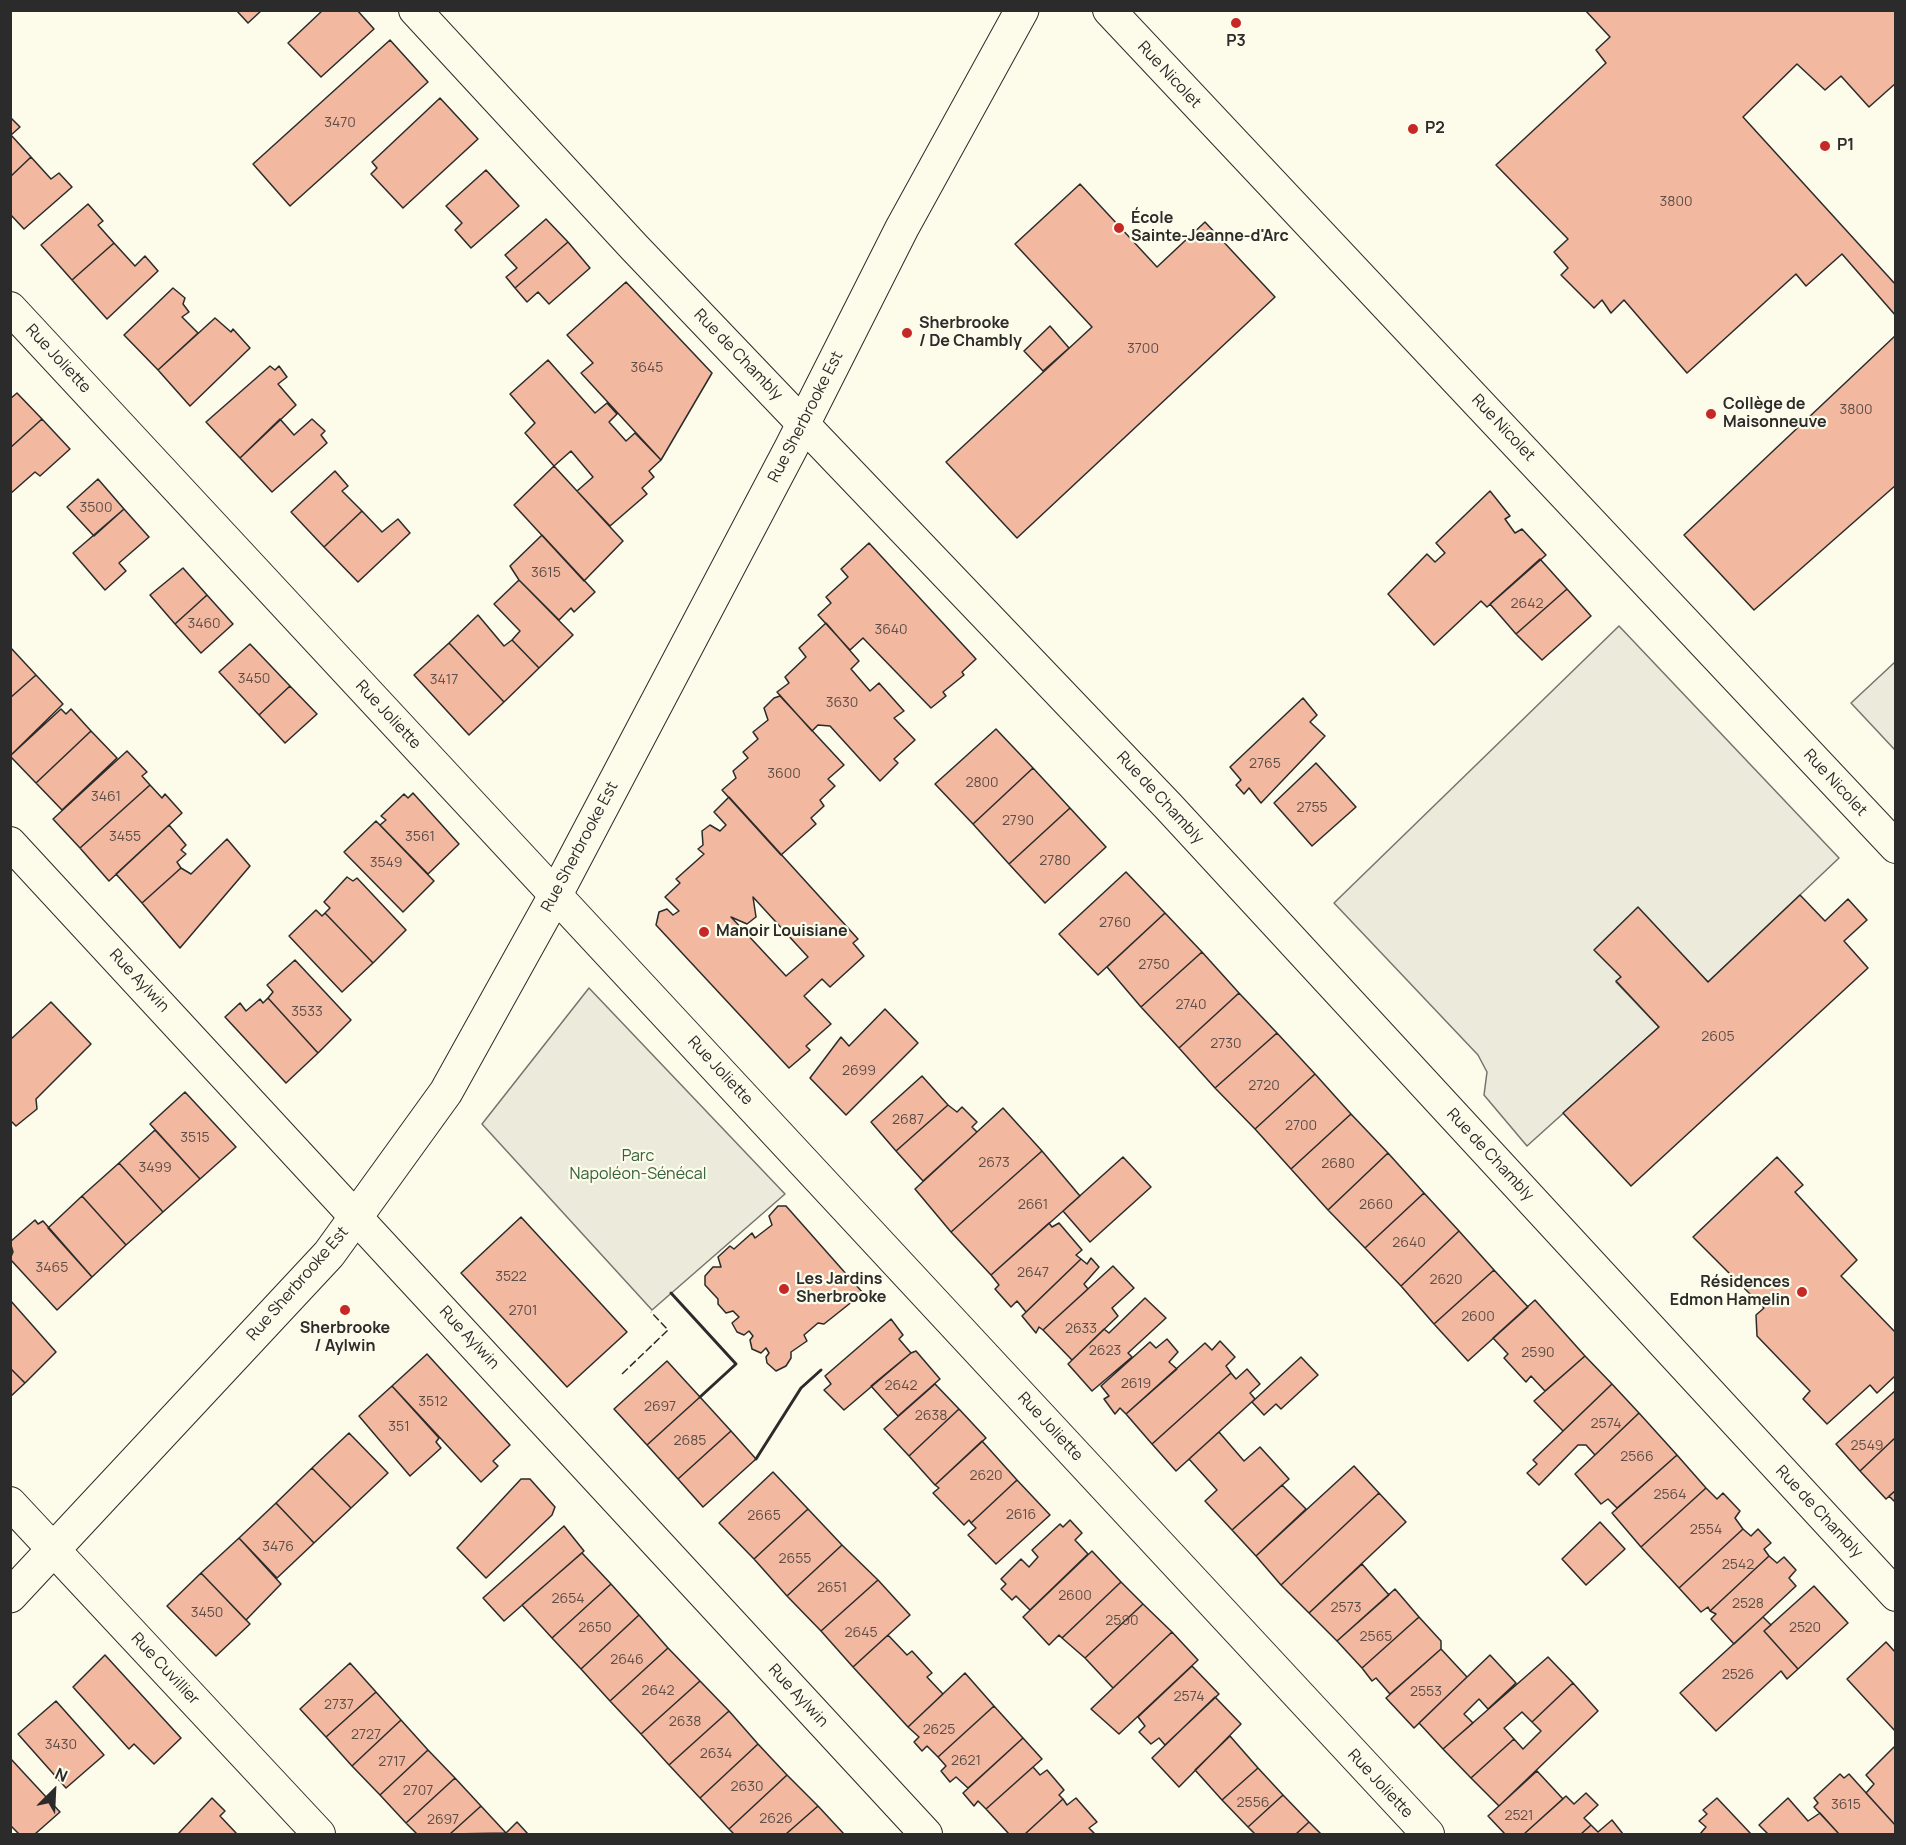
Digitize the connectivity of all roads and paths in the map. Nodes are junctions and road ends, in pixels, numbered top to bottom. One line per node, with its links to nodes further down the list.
1 (415, 10): 5 (street, Rue de Chambly)
2 (1022, 10): 5 (main road, Rue Sherbrooke Est)
3 (1109, 10): 7 (street, Rue Nicolet)
4 (10, 308): 8 (street, Rue Joliette)
5 (804, 423): 8 (main road, Rue Sherbrooke Est); 12 (street, Rue de Chambly)
6 (10, 843): 9 (street, Rue Aylwin)
7 (1896, 847)
8 (556, 894): 9 (main road, Rue Sherbrooke Est); 16 (street, Rue Joliette)
9 (357, 1217): 11 (main road, Rue Sherbrooke Est); 15 (street, Rue Aylwin)
10 (10, 1503): 11 (street, Rue Cuvillier)
11 (55, 1551): 13 (main road, Rue Sherbrooke Est); 14 (street, Rue Cuvillier)
12 (1896, 1595)
13 (10, 1596)
14 (319, 1834)
15 (926, 1834)
16 (1428, 1834)

